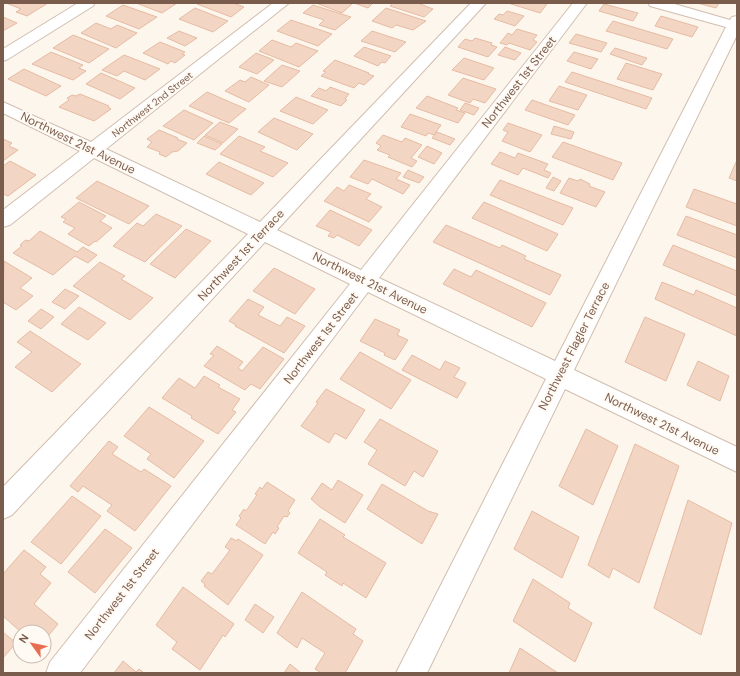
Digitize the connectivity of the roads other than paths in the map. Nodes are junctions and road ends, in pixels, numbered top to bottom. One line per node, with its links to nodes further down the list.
1 (88, 3): 7 (street)
2 (282, 3): 9 (street, Northwest 2nd Street)
3 (479, 3): 11 (street, Northwest 1st Terrace)
4 (580, 3): 12 (street, Northwest 1st Street)
5 (655, 3): 6 (street)
6 (736, 24): 13 (street, Northwest Flagler Terrace)
7 (3, 56)
8 (3, 107): 9 (street, Northwest 21st Avenue)
9 (93, 150): 10 (street, Northwest 2nd Street); 11 (street, Northwest 21st Avenue)
10 (3, 220)
11 (264, 231): 12 (street, Northwest 21st Avenue); 15 (street, Northwest 1st Terrace)
12 (365, 281): 13 (street, Northwest 21st Avenue); 16 (street, Northwest 1st Street)
13 (560, 375): 14 (street, Northwest 21st Avenue); 17 (street, Northwest Flagler Terrace)
14 (737, 460)
15 (3, 506)
16 (61, 673)
17 (411, 673)

